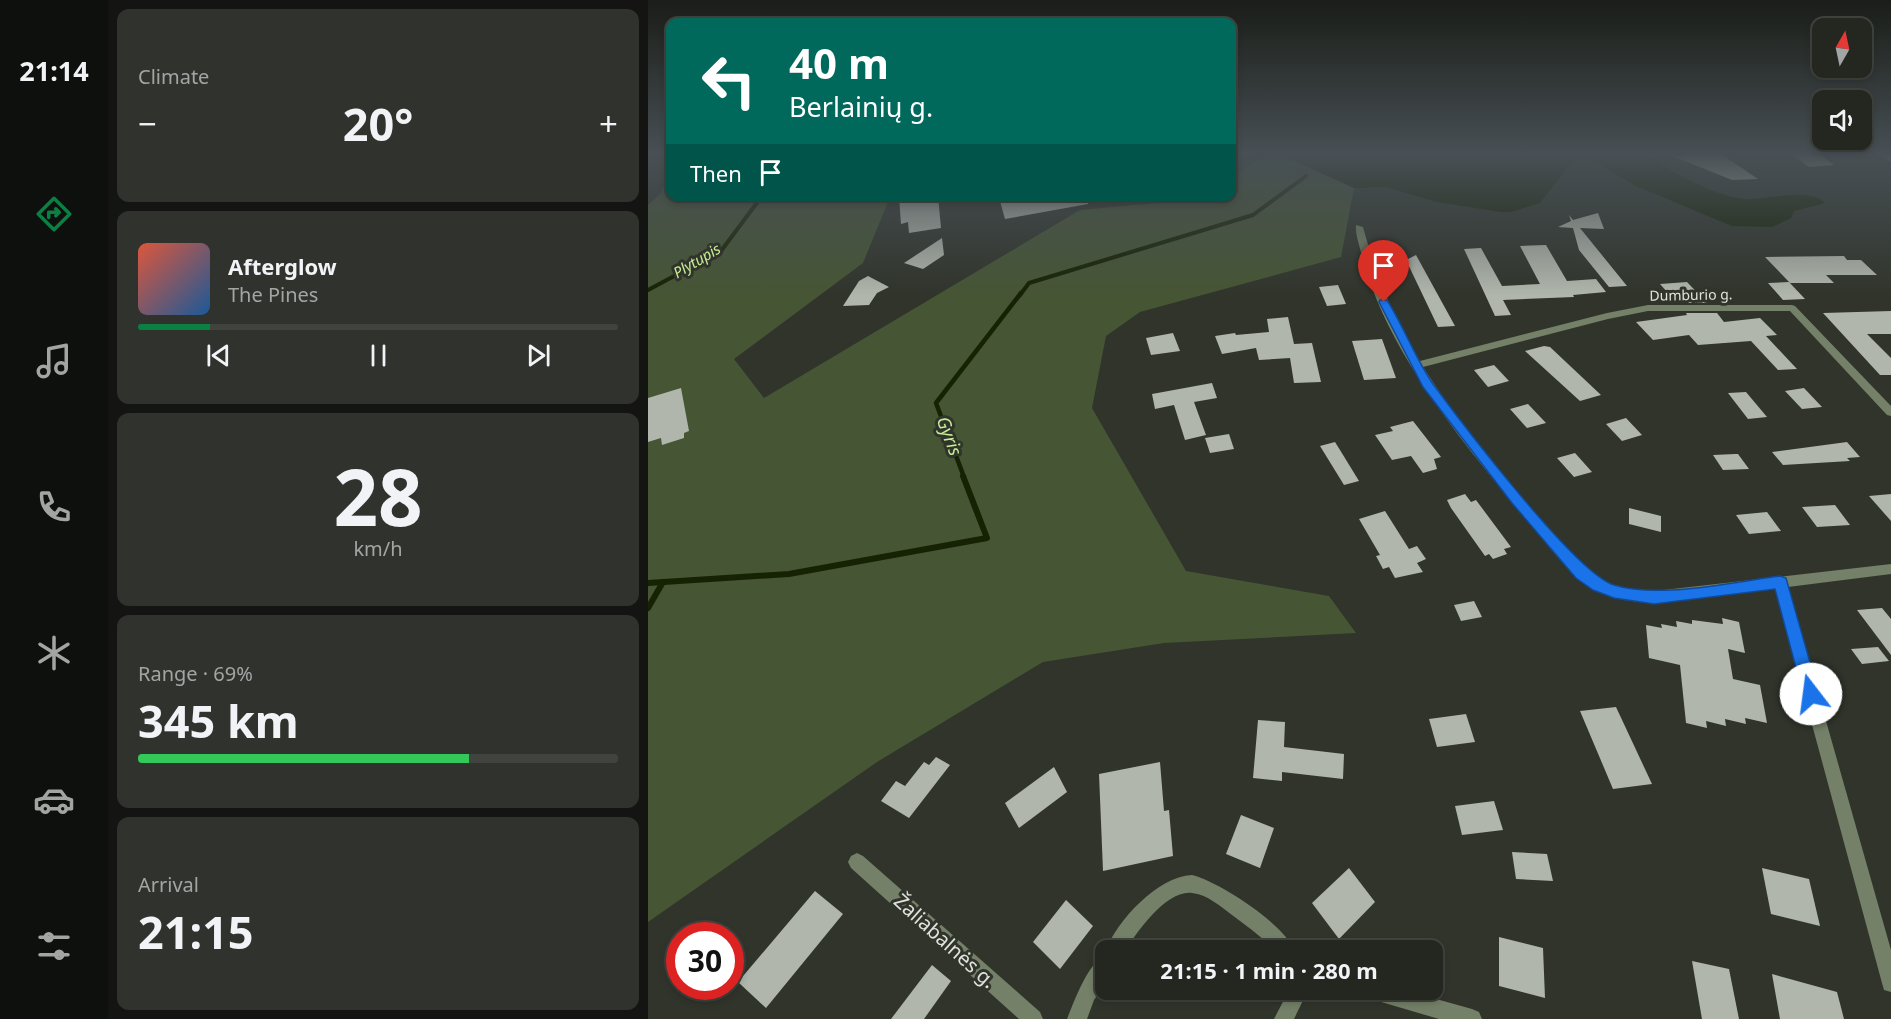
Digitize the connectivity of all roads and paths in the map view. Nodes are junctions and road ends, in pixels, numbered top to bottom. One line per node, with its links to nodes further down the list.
1 (1359, 227): 2 (street)
2 (1417, 364): 3 (street, Dumburio g.); 5 (street)
3 (1891, 412)
4 (1891, 569): 5 (street)
5 (1780, 582): 10 (street)
6 (856, 862): 13 (street, Žaliabalnės g.)
7 (1121, 940): 8 (street)
8 (1278, 940)
9 (1095, 981): 14 (street)
10 (1891, 983)
11 (1294, 1000): 15 (street)
12 (1406, 1000): 16 (street)
13 (1033, 1019)
14 (1077, 1019)
15 (1284, 1019)
16 (1472, 1019)

